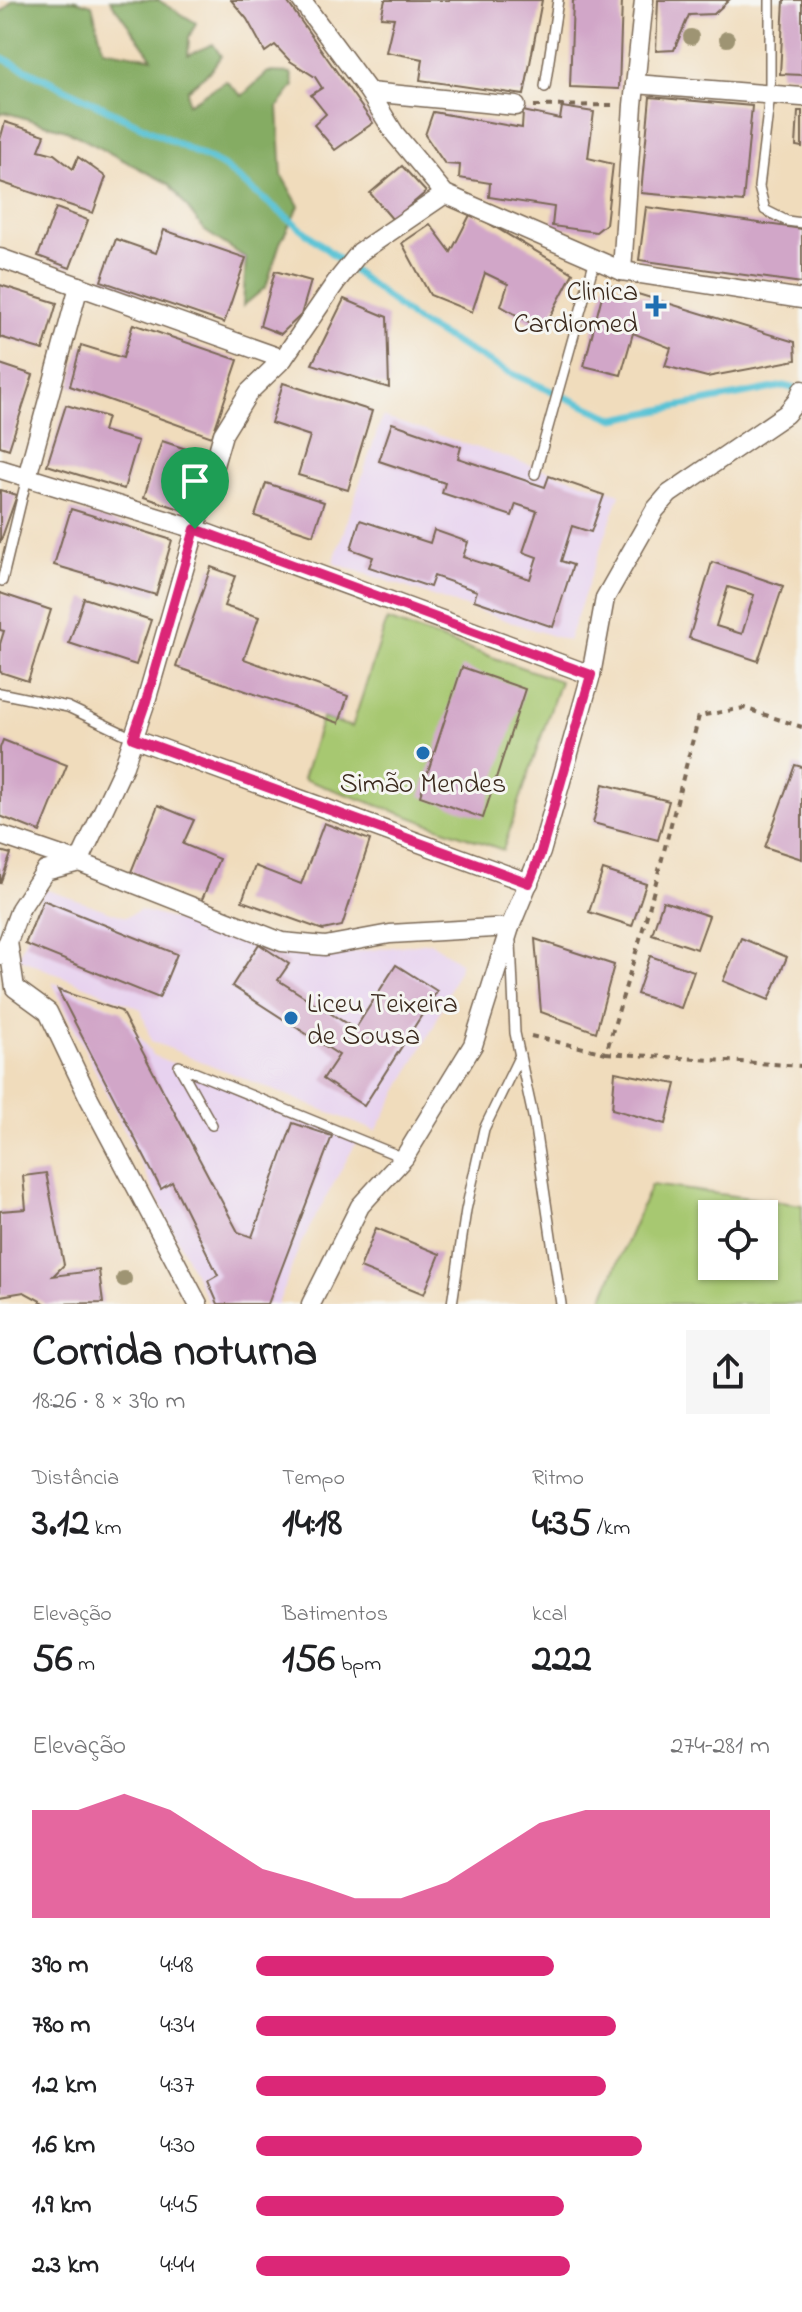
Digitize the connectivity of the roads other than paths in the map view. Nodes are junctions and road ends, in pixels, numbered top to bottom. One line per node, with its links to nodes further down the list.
1 (558, 0): 6 (lane)
2 (644, 0): 5 (street)
3 (770, 0): 8 (lane)
4 (309, 3): 7 (street)
5 (635, 84): 8 (street); 15 (street)
6 (545, 87)
7 (369, 92): 10 (street); 11 (street)
8 (770, 94): 9 (street); 12 (lane)
9 (802, 97)
10 (516, 106)
11 (445, 194): 14 (street); 18 (street)
12 (802, 223)
13 (0, 258): 16 (street)
14 (595, 259): 15 (street); 21 (lane)
15 (622, 271): 17 (street)
16 (79, 286): 18 (street); 22 (street)
17 (802, 299)
18 (283, 359): 23 (street)
19 (799, 395): 25 (street)
20 (0, 469): 22 (street)
21 (535, 474)
22 (27, 477): 23 (street); 24 (lane)
23 (195, 529): 25 (street); 27 (street)
24 (2, 581)
25 (591, 675): 30 (street)
26 (0, 693): 27 (lane)
27 (133, 738): 29 (street); 30 (street)
28 (0, 835): 29 (street)
29 (79, 862): 31 (street); 32 (street)
30 (529, 883): 31 (street)
31 (510, 927): 33 (lane); 35 (street)
32 (4, 948): 36 (street)
33 (520, 1055): 38 (lane); 39 (lane)
34 (212, 1125): 35 (lane)
35 (404, 1158): 37 (street)
36 (198, 1304)
37 (311, 1304)
38 (452, 1304)
39 (561, 1304)

